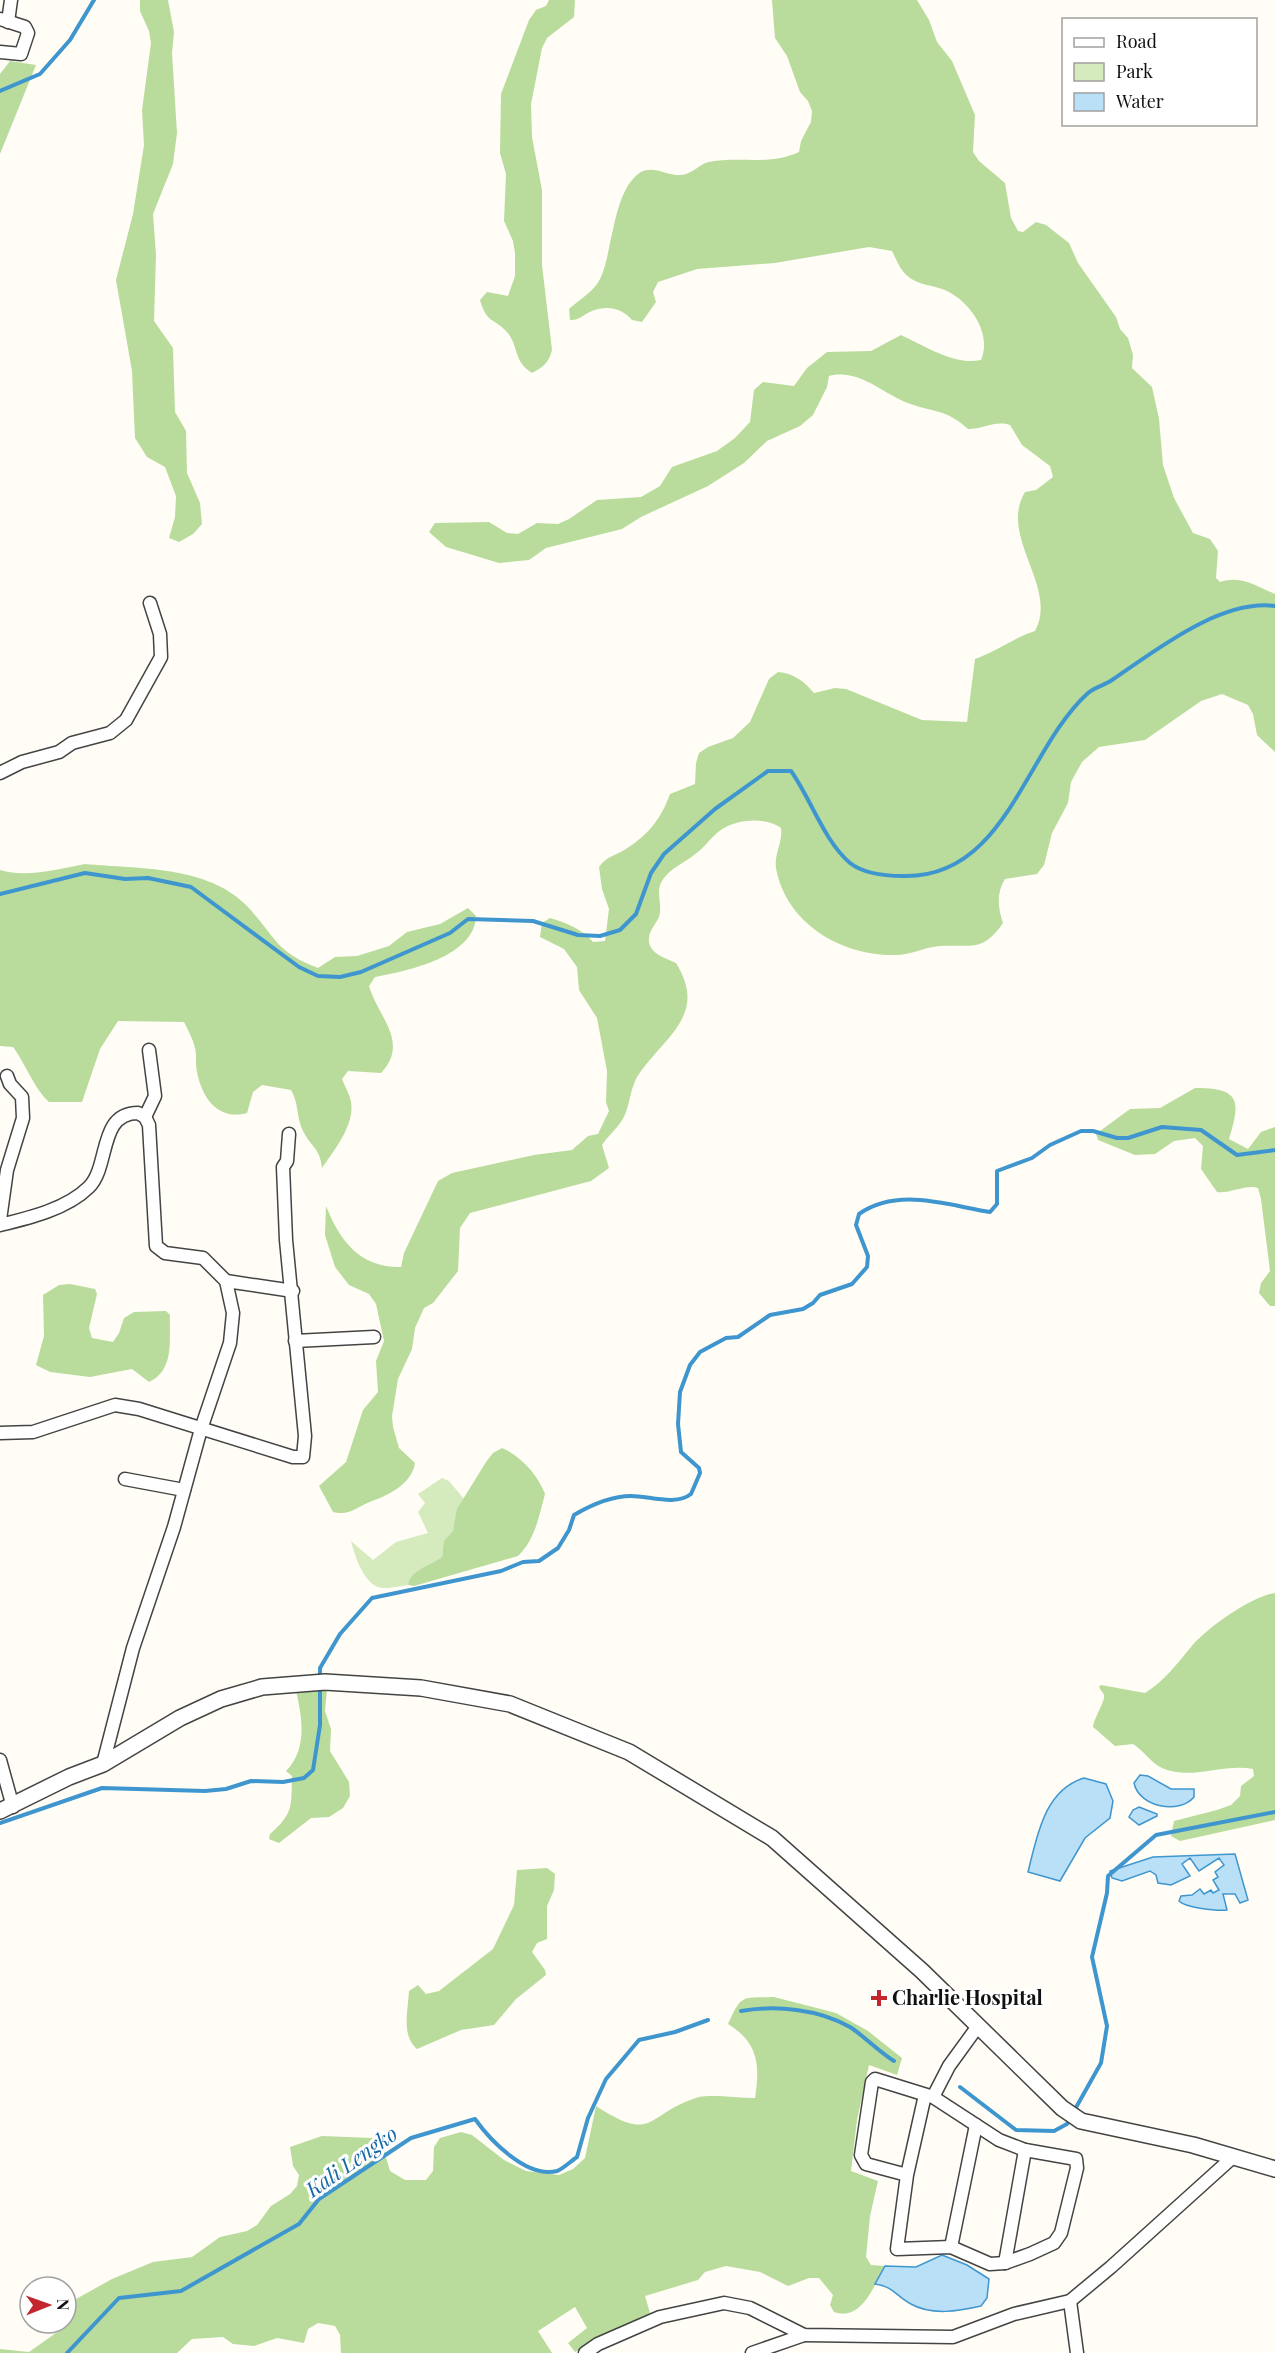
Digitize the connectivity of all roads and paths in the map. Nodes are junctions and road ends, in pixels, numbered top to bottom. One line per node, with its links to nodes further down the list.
1 (11, 0): 2 (street)
2 (4, 21): 3 (street)
3 (0, 52)
4 (150, 603): 5 (street)
5 (0, 773)
6 (149, 1050): 8 (street)
7 (7, 1076): 10 (street)
8 (145, 1117): 10 (street); 11 (street)
9 (289, 1134): 12 (street)
10 (0, 1223)
11 (226, 1281): 12 (street); 15 (street)
12 (293, 1291): 14 (street)
13 (374, 1336): 14 (street)
14 (295, 1341): 15 (street)
15 (201, 1429): 16 (street); 18 (street)
16 (0, 1433)
17 (125, 1479): 18 (street)
18 (184, 1490): 20 (street)
19 (0, 1760): 21 (street)
20 (103, 1764): 21 (street); 22 (street)
21 (8, 1806)
22 (978, 2026): 23 (street); 26 (street)
23 (929, 2096): 24 (street); 28 (street); 28 (street)
24 (976, 2125): 25 (street); 29 (street)
25 (1025, 2150): 30 (street); 30 (street)
26 (1233, 2157): 27 (street); 31 (street)
27 (1275, 2169)
28 (907, 2175): 29 (street)
29 (951, 2247): 30 (street)
30 (1005, 2263)
31 (1070, 2301): 32 (street); 35 (street)
32 (804, 2335): 33 (street); 34 (street)
33 (585, 2353)
34 (752, 2353)
35 (1077, 2353)

